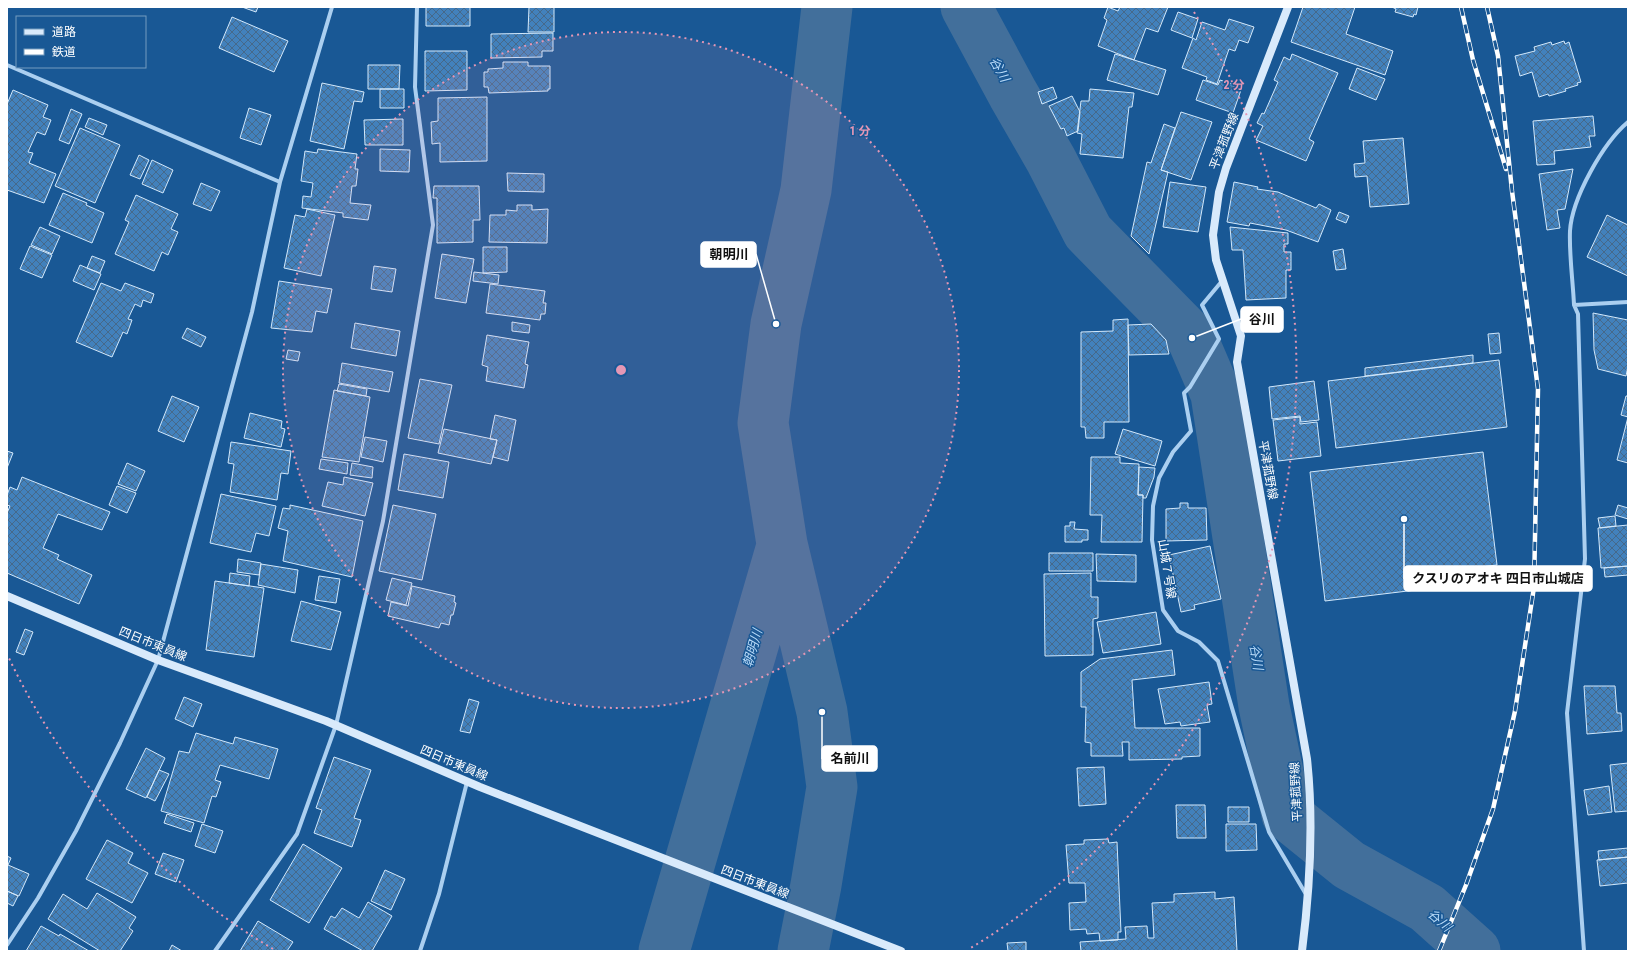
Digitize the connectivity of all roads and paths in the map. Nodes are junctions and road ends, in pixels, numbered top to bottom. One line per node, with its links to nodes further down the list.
1 (332, 7): 6 (street)
2 (417, 7): 12 (street)
3 (1288, 7): 7 (main road, 平津菰野線)
4 (7, 65): 6 (street)
5 (1628, 122): 9 (street)
6 (280, 182): 11 (street)
7 (1222, 281): 14 (main road, 平津菰野線); 14 (street, 山城７号線)
8 (1628, 302): 9 (street)
9 (1574, 305): 20 (street)
10 (7, 596): 11 (main road, 四日市東員線)
11 (158, 660): 12 (main road, 四日市東員線); 15 (street)
12 (336, 725): 13 (main road, 四日市東員線); 17 (street)
13 (467, 782): 16 (main road, 四日市東員線); 18 (street)
14 (1308, 898): 19 (main road, 平津菰野線)
15 (7, 945)
16 (896, 950)
17 (215, 951)
18 (420, 951)
19 (1302, 951)
20 (1584, 951)

